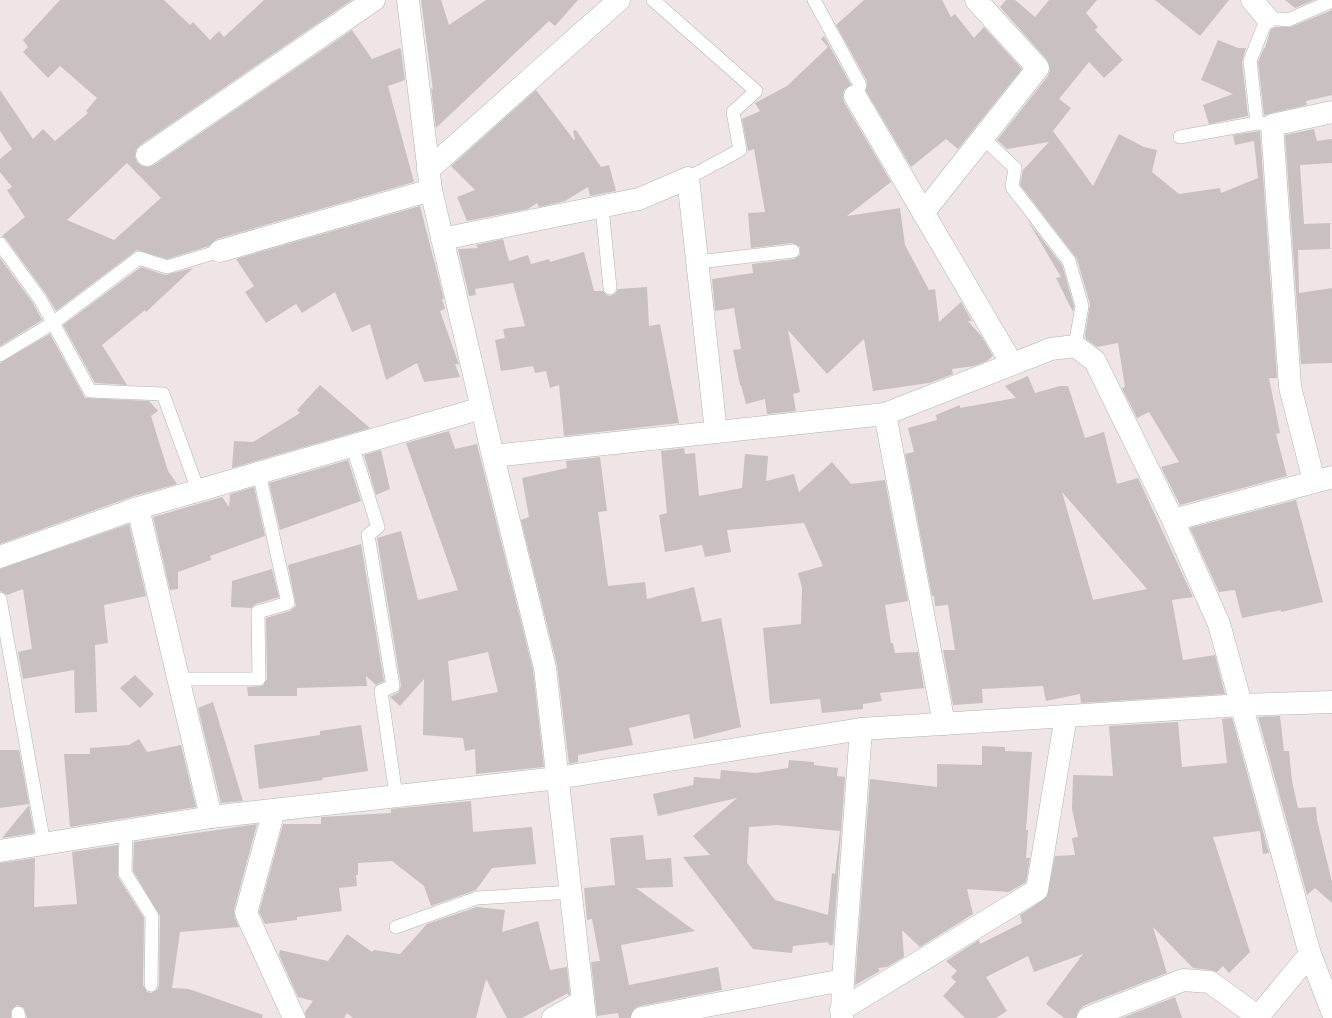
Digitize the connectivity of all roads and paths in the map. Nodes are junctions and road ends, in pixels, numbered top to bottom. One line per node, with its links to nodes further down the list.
1 (374, 0): 15 (street)
2 (408, 0): 17 (street)
3 (619, 0): 17 (street)
4 (653, 0): 16 (lane)
5 (814, 0): 10 (lane)
6 (1252, 0): 9 (street)
7 (1332, 1): 9 (lane)
8 (986, 3): 14 (street)
9 (1267, 18): 12 (lane)
10 (855, 96): 19 (street)
11 (1332, 112): 12 (street)
12 (1264, 124): 13 (lane); 36 (street)
13 (1180, 137)
14 (983, 138): 19 (street); 27 (lane)
15 (147, 155)
16 (688, 178): 18 (street); 24 (street)
17 (429, 180): 20 (street); 22 (street)
18 (602, 207): 20 (street); 25 (lane)
19 (923, 213): 29 (street)
20 (442, 239): 30 (street)
21 (0, 244): 26 (lane)
22 (220, 251): 26 (lane)
23 (793, 251): 24 (lane)
24 (698, 262): 32 (street)
25 (610, 288)
26 (53, 323): 28 (lane); 37 (lane)
27 (1074, 346): 29 (street); 39 (street)
28 (0, 355)
29 (1012, 364): 31 (street)
30 (482, 408): 33 (street); 34 (street)
31 (885, 414): 32 (street); 46 (street)
32 (716, 432): 34 (street)
33 (352, 445): 35 (street); 49 (lane)
34 (492, 456): 48 (street)
35 (259, 473): 37 (street); 42 (lane)
36 (1323, 479): 39 (street)
37 (198, 490): 38 (street)
38 (138, 508): 40 (street); 42 (street)
39 (1173, 520): 44 (street)
40 (0, 557)
41 (0, 599): 53 (lane)
42 (179, 680): 51 (street)
43 (1332, 702): 44 (street)
44 (1242, 705): 45 (street); 57 (street)
45 (1066, 716): 46 (street); 62 (street)
46 (944, 724): 47 (street)
47 (861, 729): 48 (street); 58 (street)
48 (558, 778): 49 (street); 55 (street)
49 (396, 796): 50 (street)
50 (274, 810): 51 (street); 64 (street)
51 (211, 817): 52 (street)
52 (126, 830): 53 (street); 59 (lane)
53 (44, 844): 54 (street)
54 (0, 851)
55 (571, 892): 56 (lane); 60 (street)
56 (396, 927)
57 (1310, 954): 61 (street); 63 (street)
58 (843, 980): 62 (street); 66 (street)
59 (151, 985)
60 (584, 1010): 65 (street)
61 (1332, 1011)
62 (842, 1014)
63 (1257, 1017): 67 (street)
64 (294, 1018)
65 (553, 1018)
66 (642, 1018)
67 (1088, 1018)

